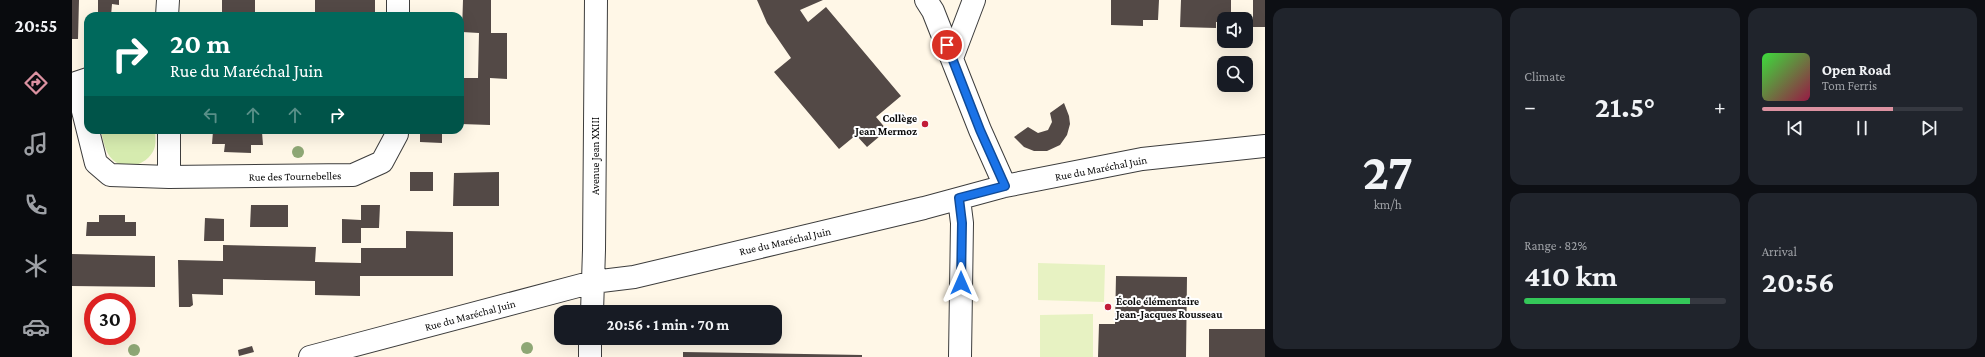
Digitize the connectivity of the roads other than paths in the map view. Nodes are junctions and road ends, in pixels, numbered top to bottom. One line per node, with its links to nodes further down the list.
1 (168, 0): 6 (street)
2 (398, 0): 7 (street)
3 (596, 0): 18 (street, Avenue Jean XXIII)
4 (926, 0): 8 (street)
5 (974, 0): 8 (street)
6 (167, 12)
7 (398, 12)
8 (952, 58): 16 (street)
9 (79, 82): 10 (street, Rue des Tournebelles)
10 (84, 106)
11 (90, 134): 15 (street, Rue des Tournebelles)
12 (168, 134): 15 (street)
13 (397, 134): 15 (street, Rue des Tournebelles)
14 (1265, 146): 16 (street, Rue du Maréchal Juin)
15 (169, 177)
16 (1005, 186): 17 (street, Rue du Maréchal Juin)
17 (959, 198): 18 (street, Rue du Maréchal Juin); 23 (street)
18 (593, 282): 19 (street, Avenue Jean XXIII); 21 (street, Rue du Maréchal Juin)
19 (592, 305)
20 (590, 345): 22 (street)
21 (310, 357)
22 (590, 357)
23 (960, 357)

